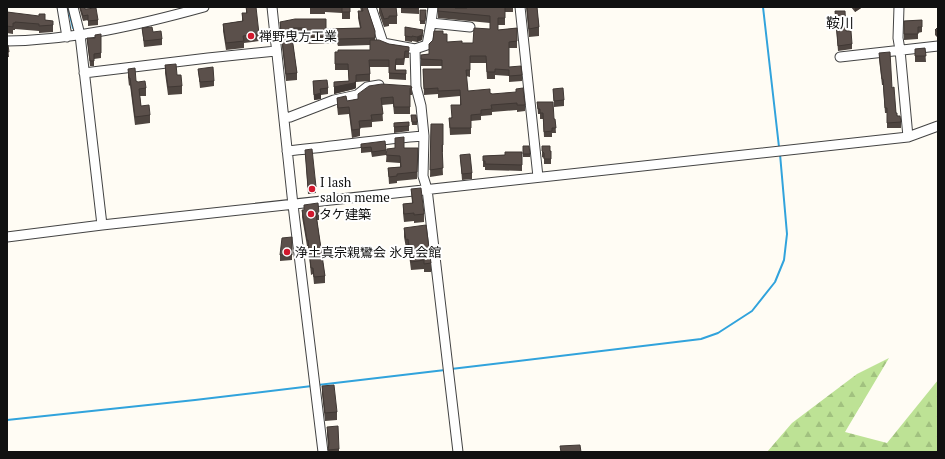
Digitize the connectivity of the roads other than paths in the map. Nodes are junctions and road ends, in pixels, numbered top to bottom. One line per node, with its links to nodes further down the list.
1 (62, 7): 12 (street)
2 (73, 7): 11 (street)
3 (204, 7): 11 (street)
4 (272, 7): 17 (street)
5 (371, 7): 15 (street)
6 (434, 7): 9 (street)
7 (520, 7): 26 (street)
8 (899, 7): 16 (street)
9 (431, 23): 10 (street); 15 (street)
10 (470, 27)
11 (80, 35): 12 (street); 19 (street)
12 (67, 37): 13 (street)
13 (7, 41)
14 (938, 46): 16 (street)
15 (416, 48): 23 (street)
16 (900, 50): 18 (street); 24 (street)
17 (276, 51): 19 (street); 21 (street)
18 (840, 57)
19 (84, 73): 29 (street)
20 (389, 85): 21 (street)
21 (284, 118): 25 (street)
22 (938, 126): 24 (street)
23 (424, 136): 25 (street); 27 (street)
24 (908, 136): 26 (street)
25 (287, 151): 28 (street)
26 (538, 177): 27 (street)
27 (427, 189): 28 (street); 32 (street)
28 (293, 204): 29 (street); 31 (street)
29 (102, 226): 30 (street)
30 (7, 237)
31 (323, 452)
32 (458, 452)

